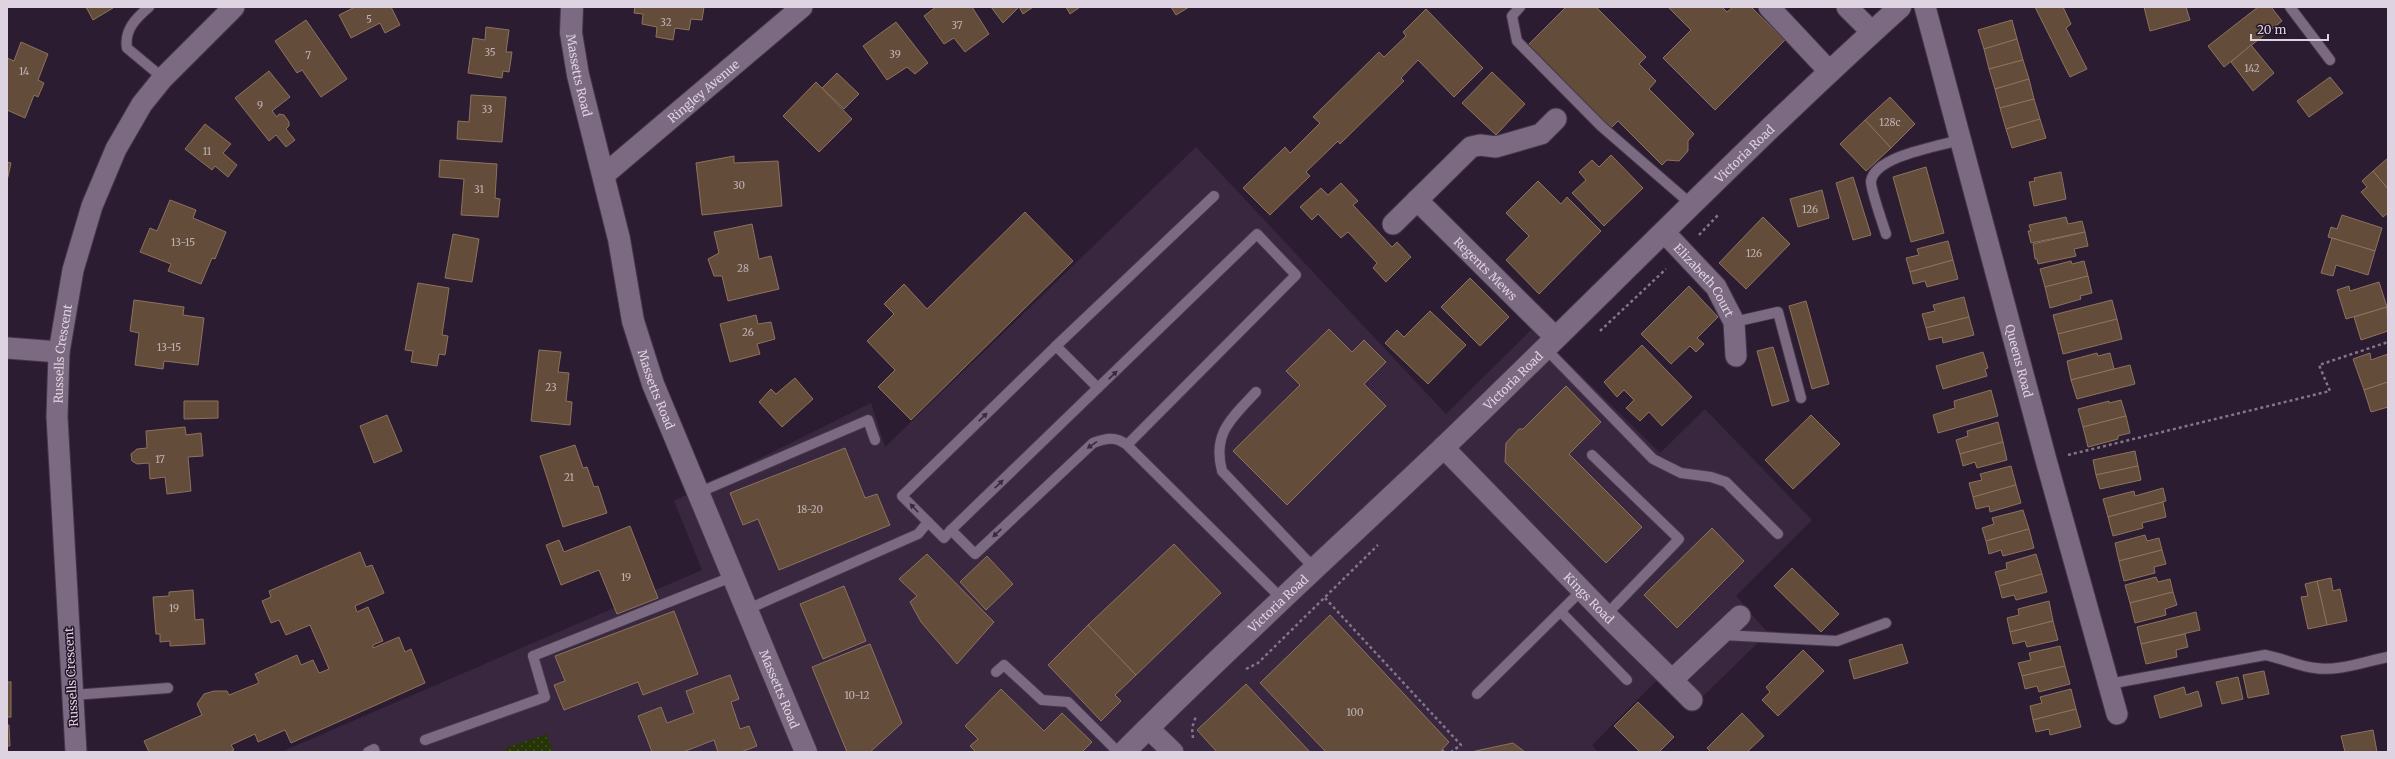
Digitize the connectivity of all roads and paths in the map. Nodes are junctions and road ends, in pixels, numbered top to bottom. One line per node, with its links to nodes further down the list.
1 (149, 7): 14 (lane)
2 (234, 7): 14 (street, Russells Crescent)
3 (572, 7): 17 (street, Massetts Road)
4 (802, 7): 17 (street, Ringley Avenue)
5 (1520, 7): 20 (lane)
6 (1769, 7): 13 (street)
7 (1847, 7): 11 (street)
8 (1900, 7): 11 (street, Victoria Road)
9 (1925, 7): 16 (street, Queens Road)
10 (2290, 7): 12 (lane)
11 (1872, 32): 13 (street, Victoria Road)
12 (2330, 60)
13 (1830, 72): 20 (street, Victoria Road)
14 (163, 78): 32 (street, Russells Crescent)
15 (1556, 119): 19 (street)
16 (1960, 140): 24 (lane); 41 (street, Queens Road)
17 (604, 175): 42 (street, Massetts Road)
18 (1214, 196): 30 (lane)
19 (1417, 200): 22 (street); 28 (street, Regents Mews)
20 (1692, 205): 23 (street, Victoria Road)
21 (1721, 212): 25 (path)
22 (1393, 224)
23 (1664, 232): 25 (street, Elizabeth Court); 28 (street, Victoria Road)
24 (1886, 234)
25 (1682, 252): 26 (path); 27 (street, Elizabeth Court)
26 (1632, 302)
27 (1734, 322): 33 (street, Elizabeth Court); 36 (lane)
28 (1550, 342): 39 (street, Victoria Road); 45 (lane)
29 (2388, 342): 41 (path)
30 (1056, 346): 34 (lane); 43 (lane, one-way to 30)
31 (7, 348): 32 (street)
32 (59, 352): 66 (street, Russells Crescent)
33 (1736, 356)
34 (1098, 388): 38 (lane, one-way to 38); 44 (lane, one-way to 34)
35 (1256, 392): 47 (lane)
36 (1801, 398)
37 (875, 440): 42 (lane)
38 (1127, 445): 44 (lane, one-way to 44); 50 (lane)
39 (1443, 447): 47 (street, Victoria Road); 49 (street, Kings Road)
40 (1592, 455): 54 (lane)
41 (2046, 460): 63 (street, Queens Road)
42 (700, 492): 48 (street, Massetts Road)
43 (928, 522): 44 (lane); 52 (lane)
44 (951, 530)
45 (1778, 534)
46 (1364, 559): 51 (path)
47 (1314, 568): 50 (street, Victoria Road)
48 (734, 576): 52 (street, Massetts Road); 70 (lane)
49 (1582, 590): 53 (lane); 54 (street, Kings Road)
50 (1281, 598): 69 (street, Victoria Road)
51 (1325, 598): 59 (path); 78 (path)
52 (748, 609): 74 (street, Massetts Road)
53 (1561, 612): 61 (lane); 65 (lane)
54 (1606, 615): 62 (street, Kings Road)
55 (1740, 616): 57 (street)
56 (1886, 623): 57 (lane)
57 (1720, 635): 62 (street)
58 (2388, 657): 63 (lane)
59 (1244, 670)
60 (996, 672): 75 (lane)
61 (1627, 680)
62 (1672, 680): 67 (street, Kings Road)
63 (2109, 684): 68 (street, Queens Road)
64 (168, 688): 66 (lane)
65 (1477, 694)
66 (73, 695): 71 (street, Russells Crescent)
67 (1692, 700)
68 (2117, 714)
69 (1148, 728): 76 (street, Victoria Road); 77 (street)
70 (425, 740)
71 (76, 752)
72 (368, 752): 73 (lane)
73 (375, 752)
74 (806, 752)
75 (1118, 752)
76 (1124, 752)
77 (1173, 752)
78 (1451, 752)

